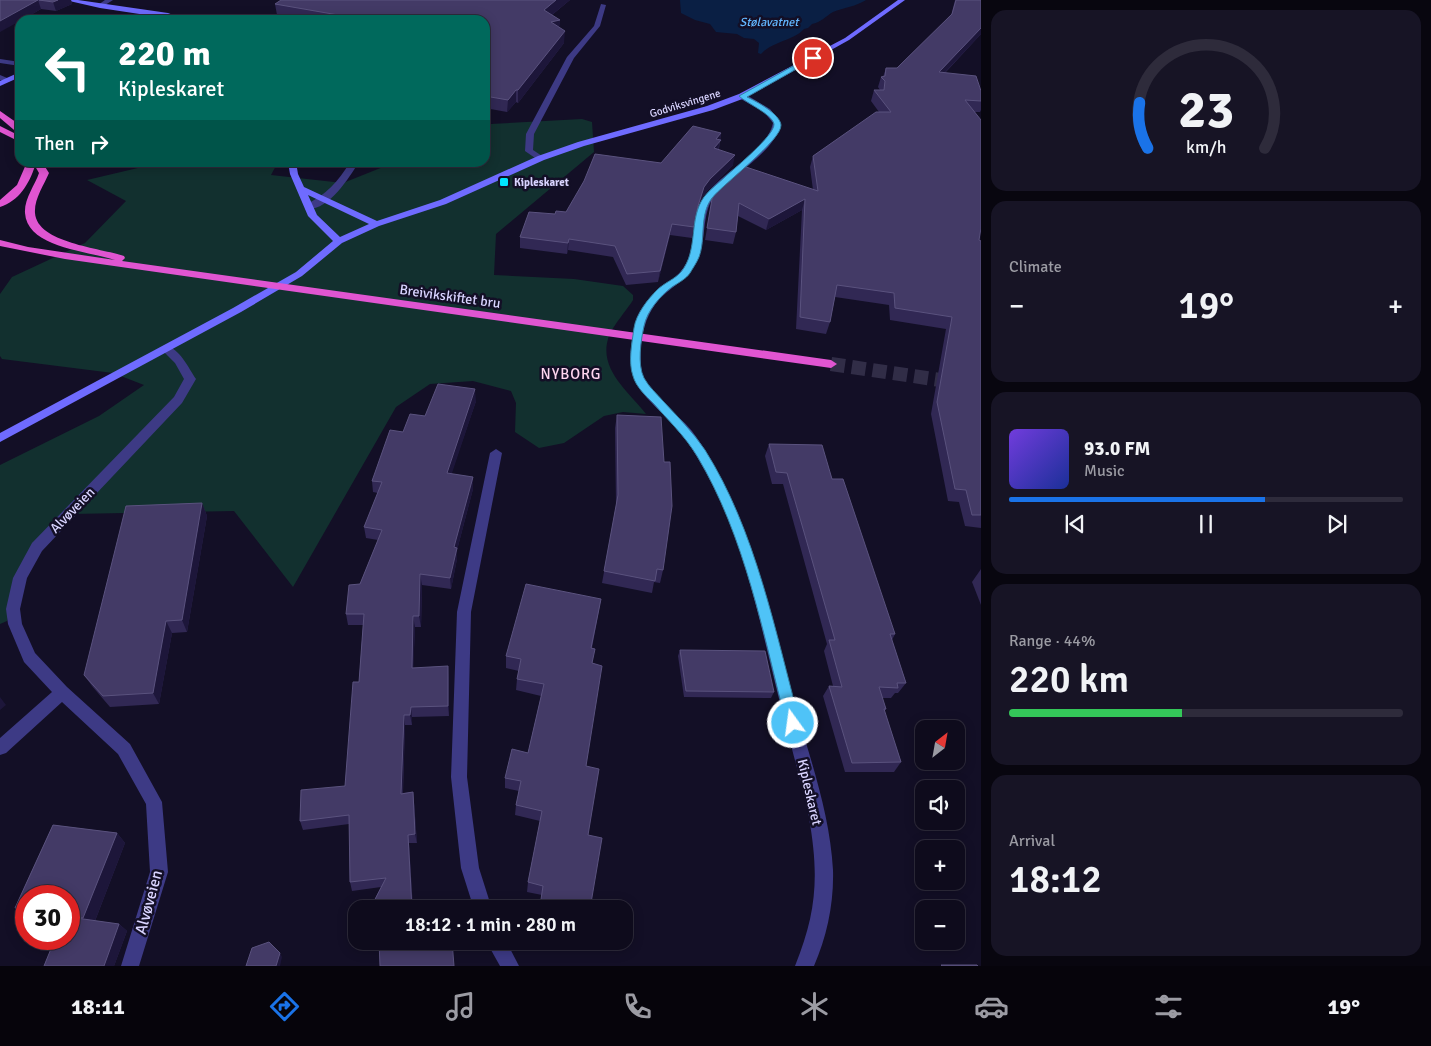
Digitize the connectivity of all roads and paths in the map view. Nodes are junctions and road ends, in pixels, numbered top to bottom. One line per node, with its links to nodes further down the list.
1 (68, 0): 5 (main road)
2 (110, 0): 5 (street)
3 (902, 0): 11 (main road, Godviksvingene)
4 (603, 5): 16 (street)
5 (100, 6): 6 (main road)
6 (168, 15)
7 (0, 62): 8 (street)
8 (15, 64)
9 (4, 78): 10 (main road)
10 (0, 84)
11 (742, 96): 16 (main road, Godviksvingene); 41 (street, Kipleskaret)
12 (0, 114): 13 (highway)
13 (15, 126)
14 (0, 130): 15 (highway)
15 (15, 137)
16 (541, 158): 25 (main road, Godviksvingene)
17 (30, 167): 23 (highway)
18 (40, 167): 30 (highway)
19 (293, 167): 21 (main road)
20 (352, 167): 22 (street)
21 (302, 189): 22 (main road); 24 (main road)
22 (326, 199): 24 (street); 25 (main road)
23 (0, 204)
24 (308, 207): 26 (main road)
25 (376, 224): 26 (main road)
26 (339, 241): 31 (main road)
27 (0, 243): 29 (highway)
28 (0, 249): 29 (highway)
29 (28, 250): 30 (highway, Breivikskiftet bru)
30 (149, 268): 32 (highway, Breivikskiftet bru)
31 (165, 348): 33 (main road); 35 (street, Alvøveien)
32 (831, 364)
33 (0, 438)
34 (496, 452): 37 (street)
35 (62, 692): 36 (street); 39 (street, Alvøveien)
36 (0, 748)
37 (480, 900)
38 (500, 950): 40 (street)
39 (130, 966)
40 (510, 966)
41 (804, 966)

